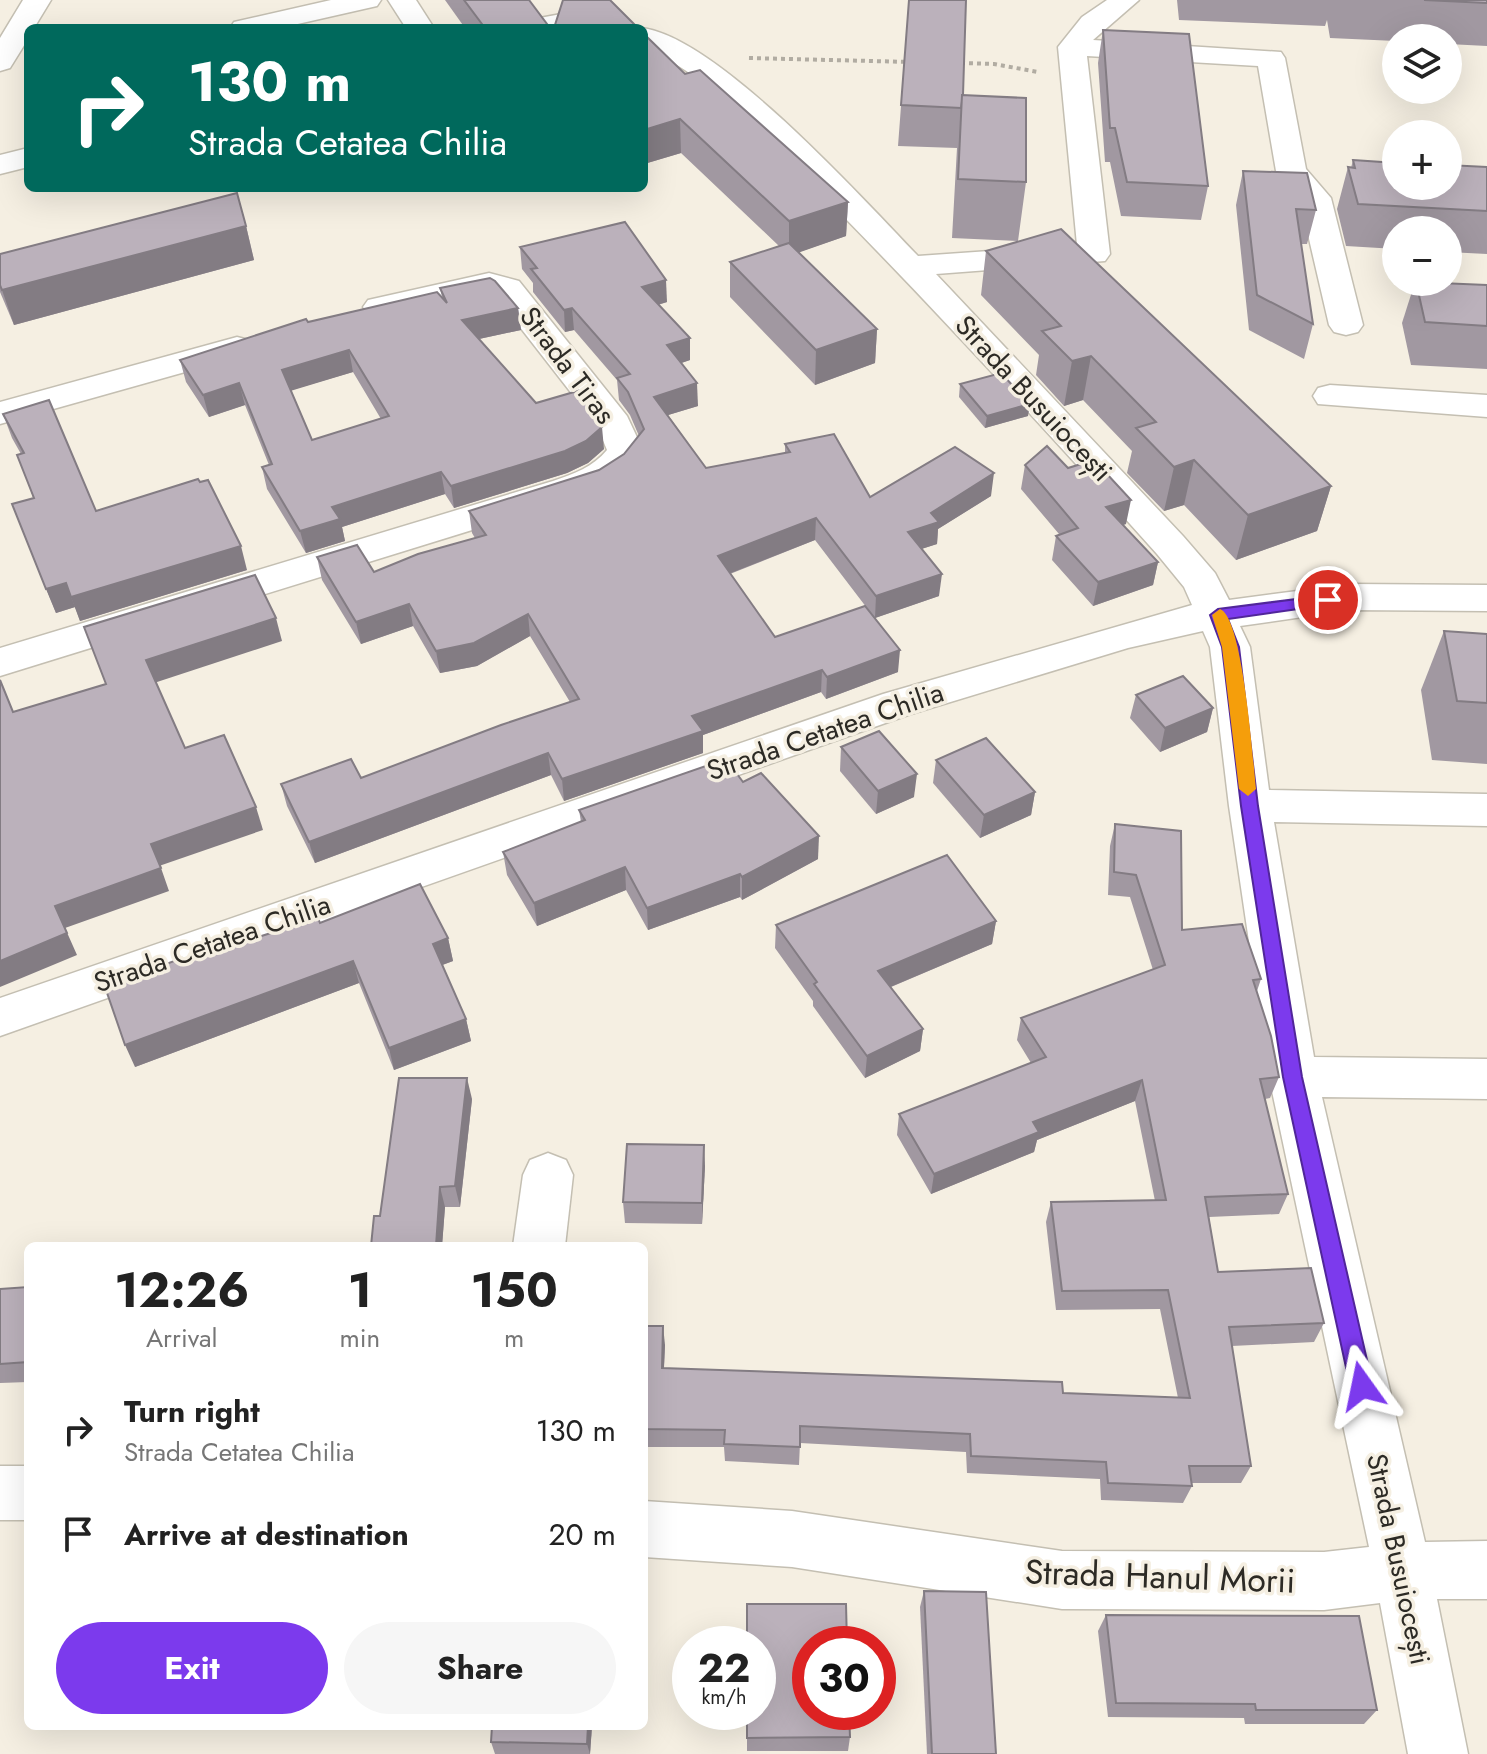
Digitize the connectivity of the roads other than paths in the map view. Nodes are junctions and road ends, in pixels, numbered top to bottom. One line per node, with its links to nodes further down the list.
1 (37, 0): 11 (street)
2 (367, 0): 6 (street)
3 (402, 0): 7 (street)
4 (1125, 0): 10 (street)
5 (539, 16): 8 (street)
6 (262, 24)
7 (417, 24)
8 (608, 24)
9 (648, 38): 16 (street, Strada Busuiocești)
10 (1072, 47): 16 (street); 18 (street)
11 (0, 62)
12 (24, 78): 13 (street)
13 (0, 84)
14 (24, 158): 15 (street)
15 (0, 165)
16 (912, 266): 24 (street, Strada Busuiocești)
17 (350, 316): 25 (street, Strada Tiras)
18 (1346, 325)
19 (274, 337): 22 (street)
20 (1330, 396): 21 (street)
21 (1487, 406)
22 (0, 413)
23 (1487, 598): 24 (street, Strada Cetatea Chilia)
24 (1218, 615): 26 (street, Strada Busuiocești); 28 (street, Strada Cetatea Chilia)
25 (0, 662)
26 (1250, 806): 27 (street); 29 (street, Strada Busuiocești)
27 (1487, 810)
28 (0, 1017)
29 (1293, 1077): 30 (street); 37 (street, Strada Busuiocești)
30 (1487, 1079)
31 (548, 1175): 32 (street)
32 (540, 1242)
33 (0, 1493): 34 (street)
34 (24, 1493)
35 (648, 1529): 37 (street, Strada Hanul Morii)
36 (1487, 1570): 37 (street, Strada Hanul Morii)
37 (1403, 1571): 38 (street, Strada Busuiocești)
38 (1438, 1754)

